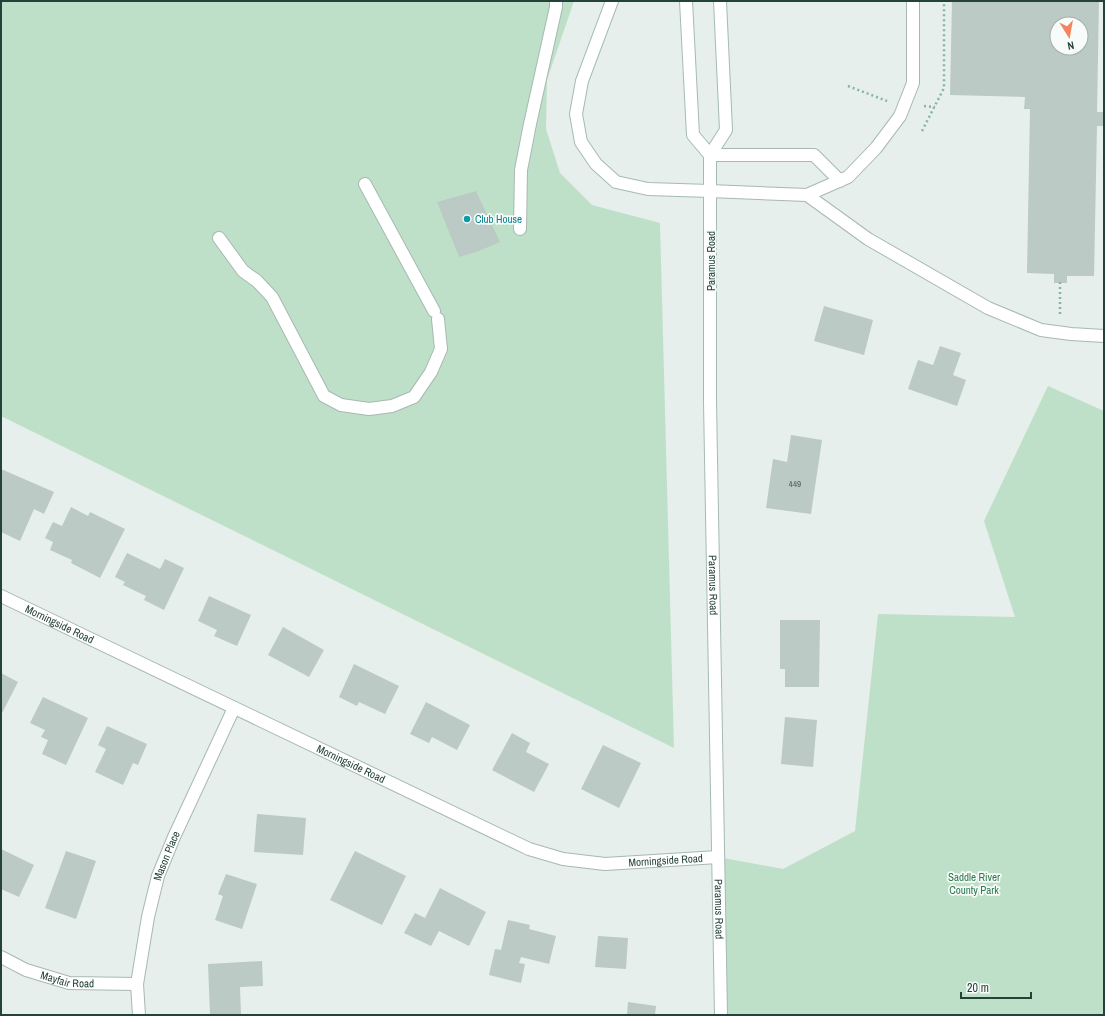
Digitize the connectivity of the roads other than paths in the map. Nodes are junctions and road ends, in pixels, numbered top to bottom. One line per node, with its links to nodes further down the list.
1 (556, 1): 11 (main road)
2 (612, 1): 9 (main road)
3 (686, 1): 6 (main road)
4 (720, 1): 6 (main road)
5 (913, 1): 7 (main road)
6 (710, 154): 7 (main road); 9 (main road, Paramus Road)
7 (840, 181): 10 (main road)
8 (365, 184): 12 (main road)
9 (710, 191): 10 (main road); 16 (main road, Paramus Road)
10 (807, 195): 13 (main road)
11 (520, 229)
12 (219, 238)
13 (1104, 336)
14 (1, 596): 15 (main road, Morningside Road)
15 (234, 708): 16 (main road, Morningside Road); 18 (main road, Mason Place)
16 (718, 857): 20 (main road, Paramus Road)
17 (1, 957): 18 (main road, Mayfair Road)
18 (137, 984): 19 (main road, Mason Place)
19 (139, 1015)
20 (721, 1015)

